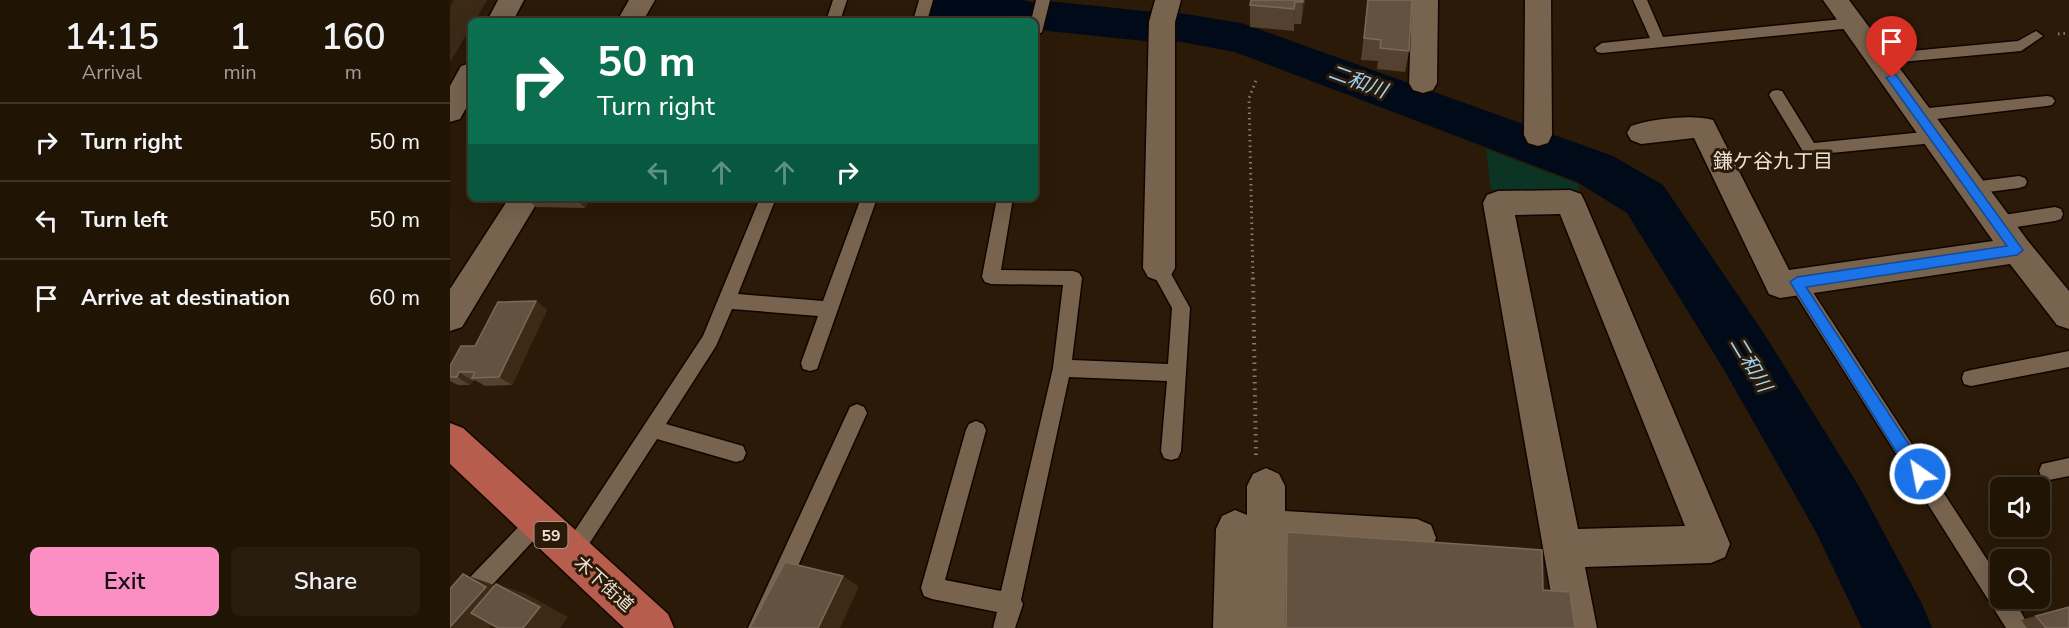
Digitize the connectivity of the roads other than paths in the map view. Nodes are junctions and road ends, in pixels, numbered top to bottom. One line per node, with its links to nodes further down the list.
1 (512, 0): 10 (street)
2 (642, 0): 11 (street)
3 (840, 0): 12 (lane)
4 (926, 0): 13 (lane)
5 (1168, 0): 35 (street)
6 (1425, 0): 19 (street)
7 (1538, 0): 25 (street)
8 (1640, 0): 15 (lane)
9 (1844, 11): 15 (lane); 17 (street)
10 (502, 18)
11 (632, 18)
12 (834, 18)
13 (921, 18)
14 (2036, 36): 17 (lane)
15 (1658, 41): 16 (lane)
16 (1602, 48)
17 (1879, 59): 23 (street)
18 (468, 79): 22 (street)
19 (1423, 83)
20 (1777, 95): 23 (lane)
21 (2047, 101): 23 (lane)
22 (450, 112)
23 (1927, 126): 27 (street)
24 (1641, 133): 36 (street)
25 (1538, 135)
26 (2019, 182): 27 (lane)
27 (1972, 189): 33 (street)
28 (523, 201): 40 (street)
29 (767, 201): 37 (lane)
30 (868, 201): 38 (lane)
31 (1004, 201): 43 (lane)
32 (2055, 214): 33 (lane)
33 (1997, 223): 34 (street)
34 (2017, 250): 36 (street); 39 (street)
35 (1159, 268): 44 (lane)
36 (1797, 282): 66 (lane)
37 (726, 301): 38 (lane); 47 (lane)
38 (829, 309): 42 (lane)
39 (2067, 311)
40 (450, 317)
41 (2069, 359): 45 (lane)
42 (810, 363)
43 (1062, 368): 44 (lane); 58 (lane)
44 (1177, 373): 50 (lane)
45 (1971, 378)
46 (857, 413): 61 (lane)
47 (653, 429): 51 (lane); 57 (lane)
48 (976, 430): 58 (lane)
49 (450, 440): 53 (main road, 木下街道 / 59)
50 (1171, 451)
51 (736, 453)
52 (1266, 486): 54 (street)
53 (537, 522): 57 (main road, 木下街道 / 59); 59 (lane)
54 (1251, 529): 55 (street); 63 (street); 64 (street)
55 (1416, 538)
56 (1562, 549): 56 (street); 65 (street)
57 (571, 554): 60 (main road, 木下街道 / 59)
58 (1011, 604): 62 (lane)
59 (450, 614)
60 (654, 628)
61 (759, 628)
62 (1004, 628)
63 (1233, 628)
64 (1267, 628)
65 (1577, 628)
66 (2019, 628)

